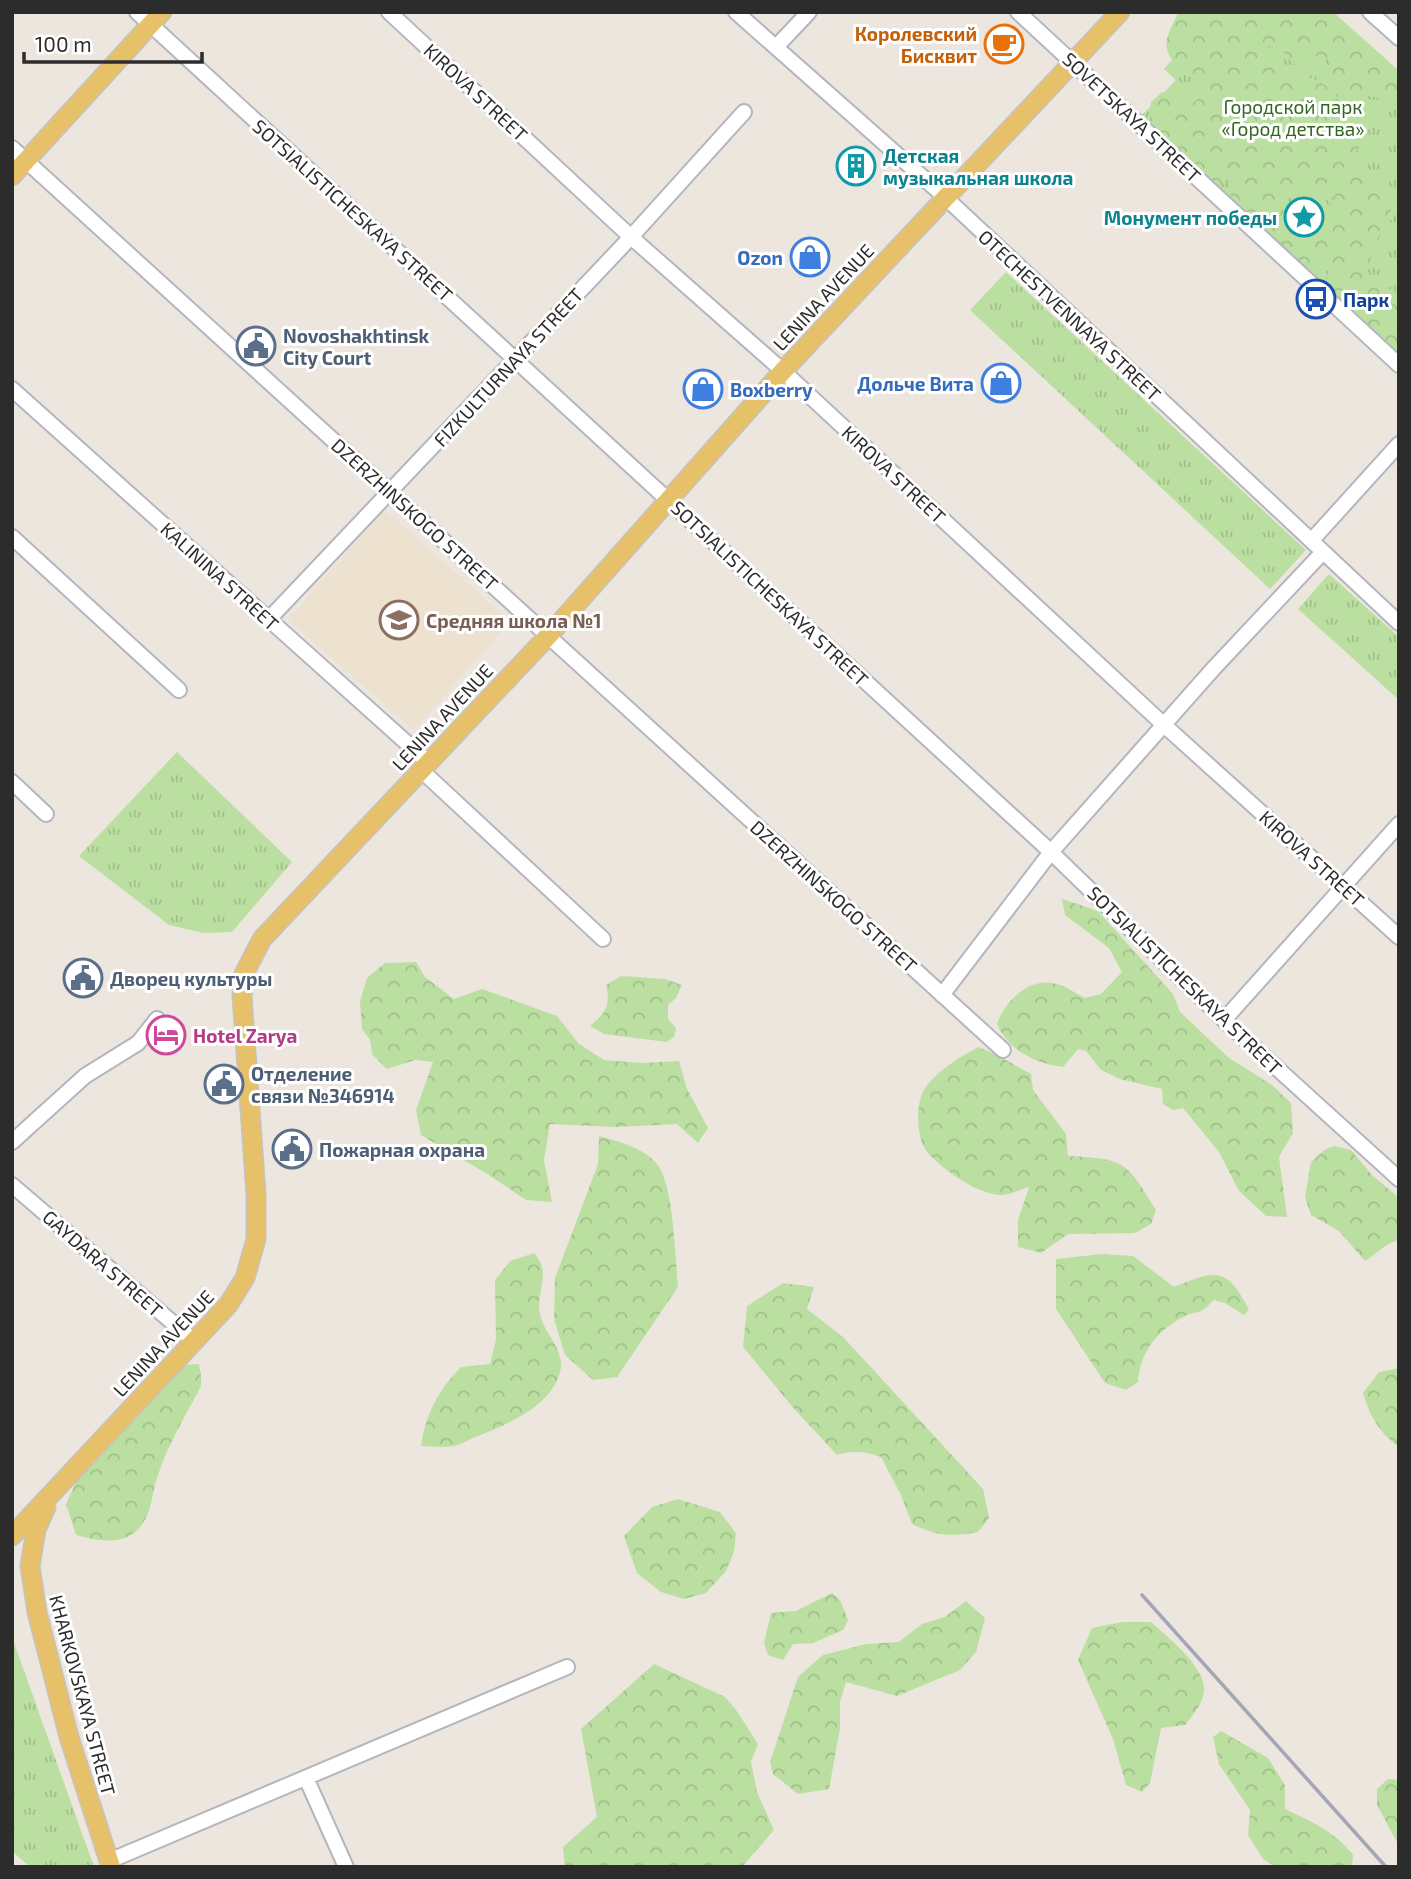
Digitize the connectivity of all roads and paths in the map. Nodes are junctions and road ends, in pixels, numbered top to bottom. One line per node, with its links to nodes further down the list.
1 (389, 12): 16 (street, KIROVA STREET)
2 (737, 12): 9 (street, OTECHESTVENNAYA STREET)
3 (809, 12): 9 (street)
4 (1018, 12): 10 (street, SOVETSKAYA STREET)
5 (1121, 12): 10 (main road, LENINA AVENUE)
6 (1370, 12): 8 (street)
7 (150, 16): 13 (main road); 17 (street, SOTSIALISTICHESKAYA STREET)
8 (1399, 38)
9 (776, 47): 15 (street, OTECHESTVENNAYA STREET)
10 (1074, 63): 15 (main road, LENINA AVENUE); 18 (street, SOVETSKAYA STREET)
11 (744, 112): 16 (street, FIZKULTURNAYA STREET)
12 (12, 148): 13 (street, DZERZHINSKOGO STREET)
13 (26, 161): 14 (main road); 22 (street, DZERZHINSKOGO STREET)
14 (12, 176)
15 (945, 197): 19 (main road, LENINA AVENUE); 25 (street, OTECHESTVENNAYA STREET)
16 (631, 237): 17 (street, FIZKULTURNAYA STREET); 19 (street, KIROVA STREET)
17 (516, 359): 22 (street, FIZKULTURNAYA STREET); 23 (street, SOTSIALISTICHESKAYA STREET)
18 (1399, 365)
19 (783, 372): 23 (main road, LENINA AVENUE); 31 (street, KIROVA STREET)
20 (12, 389): 27 (street, KALININA STREET)
21 (1399, 444): 25 (street)
22 (390, 492): 27 (street, FIZKULTURNAYA STREET); 29 (street, DZERZHINSKOGO STREET)
23 (668, 500): 29 (main road, LENINA AVENUE); 36 (street, SOTSIALISTICHESKAYA STREET)
24 (12, 537): 30 (street)
25 (1312, 540): 26 (street, OTECHESTVENNAYA STREET)
26 (1323, 552): 28 (street, OTECHESTVENNAYA STREET); 31 (street)
27 (269, 619): 32 (street, KALININA STREET)
28 (1399, 623)
29 (549, 635): 32 (main road, LENINA AVENUE); 40 (street, DZERZHINSKOGO STREET)
30 (179, 690)
31 (1164, 725): 36 (street); 37 (street, KIROVA STREET)
32 (425, 766): 39 (street, KALININA STREET); 47 (main road, LENINA AVENUE)
33 (12, 782): 34 (street)
34 (46, 814)
35 (1399, 824): 37 (street)
36 (1051, 852): 40 (street); 42 (street, SOTSIALISTICHESKAYA STREET)
37 (1343, 886): 38 (street, KIROVA STREET); 42 (street)
38 (1399, 937)
39 (603, 939)
40 (942, 995): 43 (street, DZERZHINSKOGO STREET)
41 (157, 1019): 44 (street)
42 (1224, 1020): 45 (street, SOTSIALISTICHESKAYA STREET)
43 (1003, 1050)
44 (12, 1142)
45 (1399, 1179)
46 (12, 1185): 47 (street, GAYDARA STREET)
47 (194, 1342): 48 (main road, LENINA AVENUE)
48 (51, 1494): 49 (main road, LENINA AVENUE); 52 (main road, KHARKOVSKAYA STREET)
49 (12, 1535)
50 (567, 1667): 51 (street)
51 (306, 1778): 52 (street); 53 (street)
52 (110, 1864)
53 (346, 1867)

